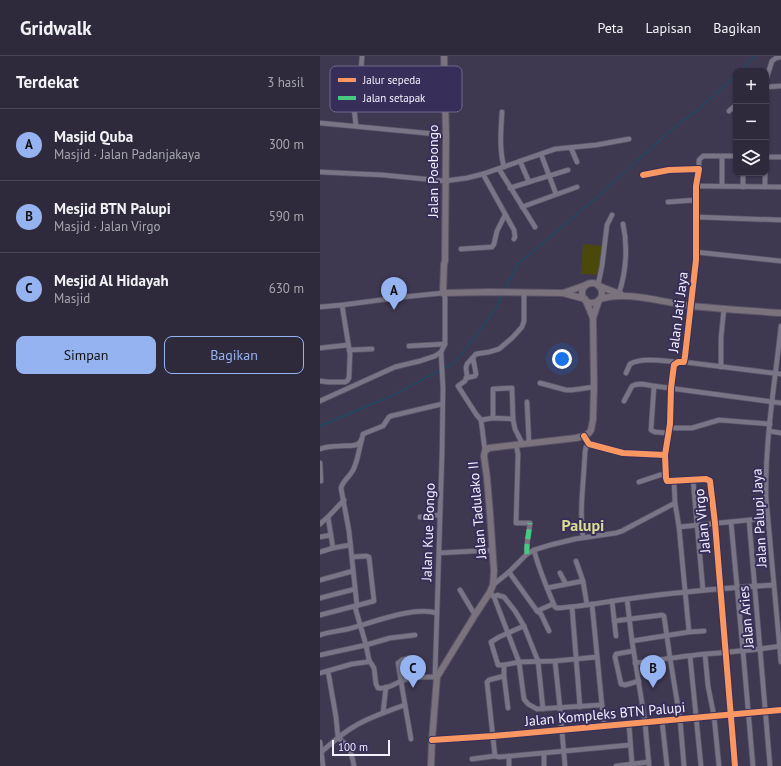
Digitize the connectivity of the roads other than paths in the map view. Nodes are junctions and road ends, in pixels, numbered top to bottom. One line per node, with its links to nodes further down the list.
1 (362, 56): 4 (street)
2 (444, 56): 5 (main road, Jalan Poebongo)
3 (781, 57): 6 (street)
4 (361, 66)
5 (444, 66)
6 (769, 70)
7 (781, 86): 8 (street)
8 (769, 87)
9 (733, 108): 10 (street)
10 (729, 111)
11 (354, 112): 15 (street)
12 (445, 112): 16 (main road, Jalan Poebongo)
13 (502, 112): 26 (street)
14 (320, 123): 15 (street)
15 (356, 126): 16 (street)
16 (446, 135): 36 (main road, Jalan Poebongo)
17 (629, 139): 18 (street)
18 (571, 148): 19 (street); 25 (street)
19 (541, 154): 24 (street); 32 (street)
20 (722, 156): 21 (street); 28 (street); 39 (street)
21 (733, 156)
22 (769, 157): 23 (street)
23 (781, 157)
24 (520, 161): 26 (street); 37 (street)
25 (577, 162)
26 (504, 167): 27 (street)
27 (498, 169): 31 (street); 44 (street)
28 (699, 169): 33 (street); 38 (street, Jalan Jati Jaya)
29 (568, 170): 32 (street)
30 (320, 172): 36 (street)
31 (483, 174): 36 (street); 49 (street)
32 (549, 176): 37 (street); 45 (street)
33 (643, 176)
34 (743, 176): 41 (street)
35 (765, 176): 42 (street)
36 (445, 180): 62 (main road, Jalan Poebongo)
37 (529, 182): 44 (street)
38 (696, 186): 39 (street); 46 (street, Jalan Jati Jaya)
39 (722, 186): 41 (street)
40 (577, 187): 45 (street)
41 (743, 187): 42 (street)
42 (765, 187): 43 (street)
43 (781, 187)
44 (510, 188): 48 (street)
45 (556, 194): 48 (street)
46 (696, 200): 47 (street); 51 (street, Jalan Jati Jaya)
47 (668, 202)
48 (522, 207): 54 (street)
49 (505, 215): 55 (street); 56 (street)
50 (612, 215): 60 (street)
51 (696, 217): 52 (street); 57 (street, Jalan Jati Jaya)
52 (781, 220)
53 (623, 224): 64 (street)
54 (535, 227)
55 (514, 239)
56 (461, 249)
57 (695, 252): 58 (street); 68 (street, Jalan Jati Jaya)
58 (781, 261)
59 (586, 285): 60 (main road); 63 (main road); 66 (main road)
60 (598, 285): 64 (main road); 65 (main road)
61 (524, 293): 62 (main road); 63 (main road); 80 (street)
62 (445, 294): 67 (street); 74 (street)
63 (564, 294): 66 (main road)
64 (621, 294): 65 (main road); 68 (main road)
65 (599, 299): 66 (main road); 72 (main road)
66 (586, 300): 72 (main road)
67 (342, 305): 69 (street); 76 (street)
68 (691, 306): 70 (main road); 81 (street, Jalan Jati Jaya)
69 (320, 307)
70 (724, 308): 71 (main road); 82 (street)
71 (781, 313)
72 (593, 318): 90 (main road)
73 (781, 326): 84 (street, Jalan Palupi Jaya)
74 (445, 344): 75 (street); 79 (street)
75 (409, 346)
76 (349, 347): 77 (street); 78 (street); 86 (street)
77 (320, 348)
78 (372, 349)
79 (441, 352): 91 (street); 98 (street, Jalan Kue Bongo)
80 (473, 358): 85 (street); 85 (street)
81 (681, 362): 82 (street); 83 (street); 92 (street, Jalan Jati Jaya)
82 (721, 367): 84 (street)
83 (626, 373)
84 (778, 374): 96 (street, Jalan Palupi Jaya)
85 (466, 378): 101 (street)
86 (348, 379): 87 (street); 91 (street)
87 (320, 381)
88 (540, 383): 90 (street)
89 (654, 386): 92 (street); 94 (street); 103 (street)
90 (594, 387): 106 (main road)
91 (350, 388): 93 (street)
92 (671, 388): 96 (street); 103 (street, Jalan Jati Jaya)
93 (320, 401)
94 (624, 401)
95 (528, 402): 108 (street)
96 (772, 402): 97 (street); 102 (street, Jalan Palupi Jaya)
97 (781, 403)
98 (442, 404): 107 (street); 122 (street, Jalan Kue Bongo)
99 (493, 418): 100 (street); 100 (street); 101 (street)
100 (513, 418): 109 (street)
101 (481, 420): 112 (street)
102 (770, 424): 103 (street); 104 (street, Jalan Palupi Jaya)
103 (669, 431): 113 (street, Jalan Jati Jaya)
104 (769, 431): 105 (street); 125 (street, Jalan Palupi Jaya)
105 (781, 433)
106 (584, 436): 108 (main road, Jalan Tadulako II); 110 (street)
107 (362, 439): 111 (street); 120 (street)
108 (529, 443): 109 (main road, Jalan Tadulako II)
109 (519, 444): 112 (main road, Jalan Tadulako II); 141 (street)
110 (588, 444): 113 (street); 134 (street)
111 (320, 449)
112 (485, 451): 137 (main road, Jalan Tadulako II)
113 (665, 455): 115 (street)
114 (320, 463): 117 (street)
115 (666, 474): 118 (street, Jalan Virgo); 119 (street)
116 (693, 480): 118 (street, Jalan Virgo); 129 (street, Jalan Virgo); 130 (street, Jalan Virgo)
117 (321, 481)
118 (674, 481): 121 (street, Jalan Virgo)
119 (639, 482)
120 (344, 500): 123 (street); 135 (street)
121 (675, 502): 131 (street, Jalan Virgo); 134 (street)
122 (440, 515): 124 (street); 140 (street, Jalan Kue Bongo)
123 (328, 517): 128 (street); 132 (street)
124 (420, 517)
125 (768, 518): 126 (street); 151 (street, Jalan Palupi Jaya)
126 (749, 520): 127 (street); 152 (street, Jalan Aries)
127 (731, 522): 129 (street); 155 (street)
128 (320, 524)
129 (715, 524): 130 (street); 154 (street, Jalan Virgo)
130 (698, 525): 131 (street); 158 (street, Jalan Virgo)
131 (679, 527): 159 (street, Jalan Virgo)
132 (332, 535): 133 (street); 136 (street)
133 (320, 537)
134 (583, 537): 138 (street)
135 (350, 545): 136 (street); 142 (street)
136 (333, 548): 139 (street)
137 (493, 550): 140 (street); 150 (main road, Jalan Tadulako II)
138 (534, 550): 141 (street); 153 (street)
139 (320, 552)
140 (439, 553): 169 (street, Jalan Kue Bongo)
141 (527, 554): 145 (street)
142 (352, 557): 144 (street); 166 (street)
143 (576, 561): 148 (street, Jalan Kompleks BTN Palupi)
144 (353, 571): 147 (street); 156 (street)
145 (509, 572): 150 (street); 168 (street)
146 (560, 573): 149 (street)
147 (320, 580)
148 (583, 581): 149 (street); 165 (street, Jalan Kompleks BTN Palupi)
149 (566, 584): 153 (street)
150 (493, 585): 160 (main road, Jalan Tadulako II)
151 (774, 585): 152 (street); 186 (street, Jalan Palupi Jaya)
152 (755, 586): 155 (street); 187 (street, Jalan Aries)
153 (547, 588): 164 (street)
154 (720, 588): 155 (street); 158 (street); 190 (street, Jalan Virgo)
155 (737, 588): 189 (street)
156 (355, 589): 161 (street); 166 (street)
157 (460, 590): 171 (street)
158 (703, 590): 159 (street)
159 (686, 592): 162 (street); 178 (street, Jalan Virgo)
160 (492, 595): 171 (main road, Jalan Tadulako II); 175 (street, Jalan Kompleks BTN Palupi); 179 (street, Jalan Kompleks BTN Palupi)
161 (320, 598)
162 (627, 599): 163 (street); 172 (street)
163 (612, 601): 165 (street); 173 (street)
164 (554, 604): 167 (street); 168 (street)
165 (590, 605): 167 (street); 193 (street, Jalan Kompleks BTN Palupi)
166 (356, 607): 170 (street); 174 (street)
167 (572, 607): 196 (street, Jalan Kompleks BTN Palupi)
168 (537, 611): 176 (street)
169 (436, 613): 174 (street); 207 (street, Jalan Kue Bongo)
170 (320, 615)
171 (475, 615): 207 (main road, Jalan Tadulako II)
172 (628, 620): 173 (street); 182 (street); 184 (street)
173 (614, 621): 183 (street)
174 (360, 625): 180 (street); 185 (street)
175 (524, 626): 179 (street); 199 (street, Jalan Kompleks BTN Palupi)
176 (549, 631)
177 (704, 631): 178 (street)
178 (689, 632): 182 (street)
179 (508, 633): 201 (street, Jalan Kompleks BTN Palupi); 204 (street)
180 (320, 635)
181 (415, 635): 185 (street)
182 (667, 635): 184 (street); 197 (street)
183 (616, 636)
184 (632, 641): 188 (street)
185 (366, 645): 192 (street); 198 (street)
186 (780, 646): 187 (street); 202 (street, Jalan Palupi Jaya)
187 (760, 650): 189 (street); 219 (street, Jalan Aries)
188 (633, 651): 203 (street); 210 (street)
189 (743, 651): 190 (street); 221 (street)
190 (726, 652): 191 (street); 222 (street, Jalan Virgo)
191 (706, 654): 194 (street); 223 (street)
192 (320, 655)
193 (597, 656): 196 (street); 213 (street, Jalan Kompleks BTN Palupi)
194 (690, 656): 197 (street); 224 (street)
195 (409, 658): 209 (street)
196 (576, 658): 200 (street); 214 (street, Jalan Kompleks BTN Palupi)
197 (670, 658): 203 (street); 225 (street)
198 (369, 660): 205 (street); 211 (street)
199 (538, 661): 200 (street); 201 (street); 217 (street, Jalan Kompleks BTN Palupi)
200 (555, 661): 216 (street, Jalan Kompleks BTN Palupi)
201 (520, 662): 204 (street); 217 (street, Jalan Kompleks BTN Palupi)
202 (781, 662)
203 (635, 663): 210 (street)
204 (504, 666): 208 (street, Jalan Kompleks BTN Palupi)
205 (328, 671): 206 (street); 232 (street)
206 (320, 673)
207 (436, 676): 209 (street); 234 (main road)
208 (504, 676): 215 (street, Jalan Kompleks BTN Palupi); 231 (street)
209 (401, 681): 211 (street); 212 (street)
210 (639, 681): 227 (street)
211 (386, 687): 220 (street)
212 (405, 705): 220 (street); 233 (street)
213 (601, 706): 214 (street, Jalan Kompleks BTN Palupi); 229 (street, Jalan Kompleks BTN Palupi)
214 (580, 707): 216 (street, Jalan Kompleks BTN Palupi)
215 (508, 708)
216 (560, 708): 217 (street, Jalan Kompleks BTN Palupi); 230 (street, Jalan Kompleks BTN Palupi)
217 (542, 709)
218 (781, 710): 219 (street, Jalan Kompleks BTN Palupi)
219 (765, 711): 221 (street, Jalan Kompleks BTN Palupi); 258 (street)
220 (383, 713): 232 (street)
221 (748, 713): 222 (street, Jalan Kompleks BTN Palupi); 257 (street)
222 (732, 715): 223 (street, Jalan Kompleks BTN Palupi); 256 (street, Jalan Virgo)
223 (714, 716): 224 (street, Jalan Kompleks BTN Palupi); 255 (street)
224 (696, 718): 225 (street, Jalan Kompleks BTN Palupi); 254 (street, Jalan Kompleks BTN Palupi)
225 (680, 719): 226 (street, Jalan Kompleks BTN Palupi); 253 (street)
226 (662, 721): 227 (street, Jalan Kompleks BTN Palupi); 252 (street, Jalan Kompleks BTN Palupi)
227 (645, 722): 228 (street, Jalan Kompleks BTN Palupi); 244 (street)
228 (629, 724): 229 (street, Jalan Kompleks BTN Palupi); 236 (street, Jalan Kompleks BTN Palupi)
229 (604, 726): 230 (street, Jalan Kompleks BTN Palupi)
230 (562, 730): 231 (street, Jalan Kompleks BTN Palupi); 237 (street, Jalan Kompleks BTN Palupi)
231 (493, 736): 234 (street, Jalan Kompleks BTN Palupi); 240 (street)
232 (338, 738): 238 (street); 246 (street)
233 (411, 738)
234 (432, 740): 247 (main road)
235 (320, 742): 238 (street)
236 (630, 745): 237 (street); 243 (street, Jalan Kompleks BTN Palupi)
237 (564, 751): 239 (street); 250 (street, Jalan Kompleks BTN Palupi)
238 (321, 753): 245 (street)
239 (544, 753): 241 (street); 249 (street)
240 (495, 756): 241 (street); 242 (street)
241 (509, 756): 248 (street)
242 (472, 759)
243 (632, 764): 244 (street); 251 (street)
244 (649, 764)
245 (323, 766)
246 (354, 766)
247 (431, 766)
248 (509, 766)
249 (544, 766)
250 (565, 766)
251 (616, 766)
252 (667, 766)
253 (684, 766)
254 (700, 766)
255 (719, 766)
256 (735, 766)
257 (753, 766)
258 (770, 766)

